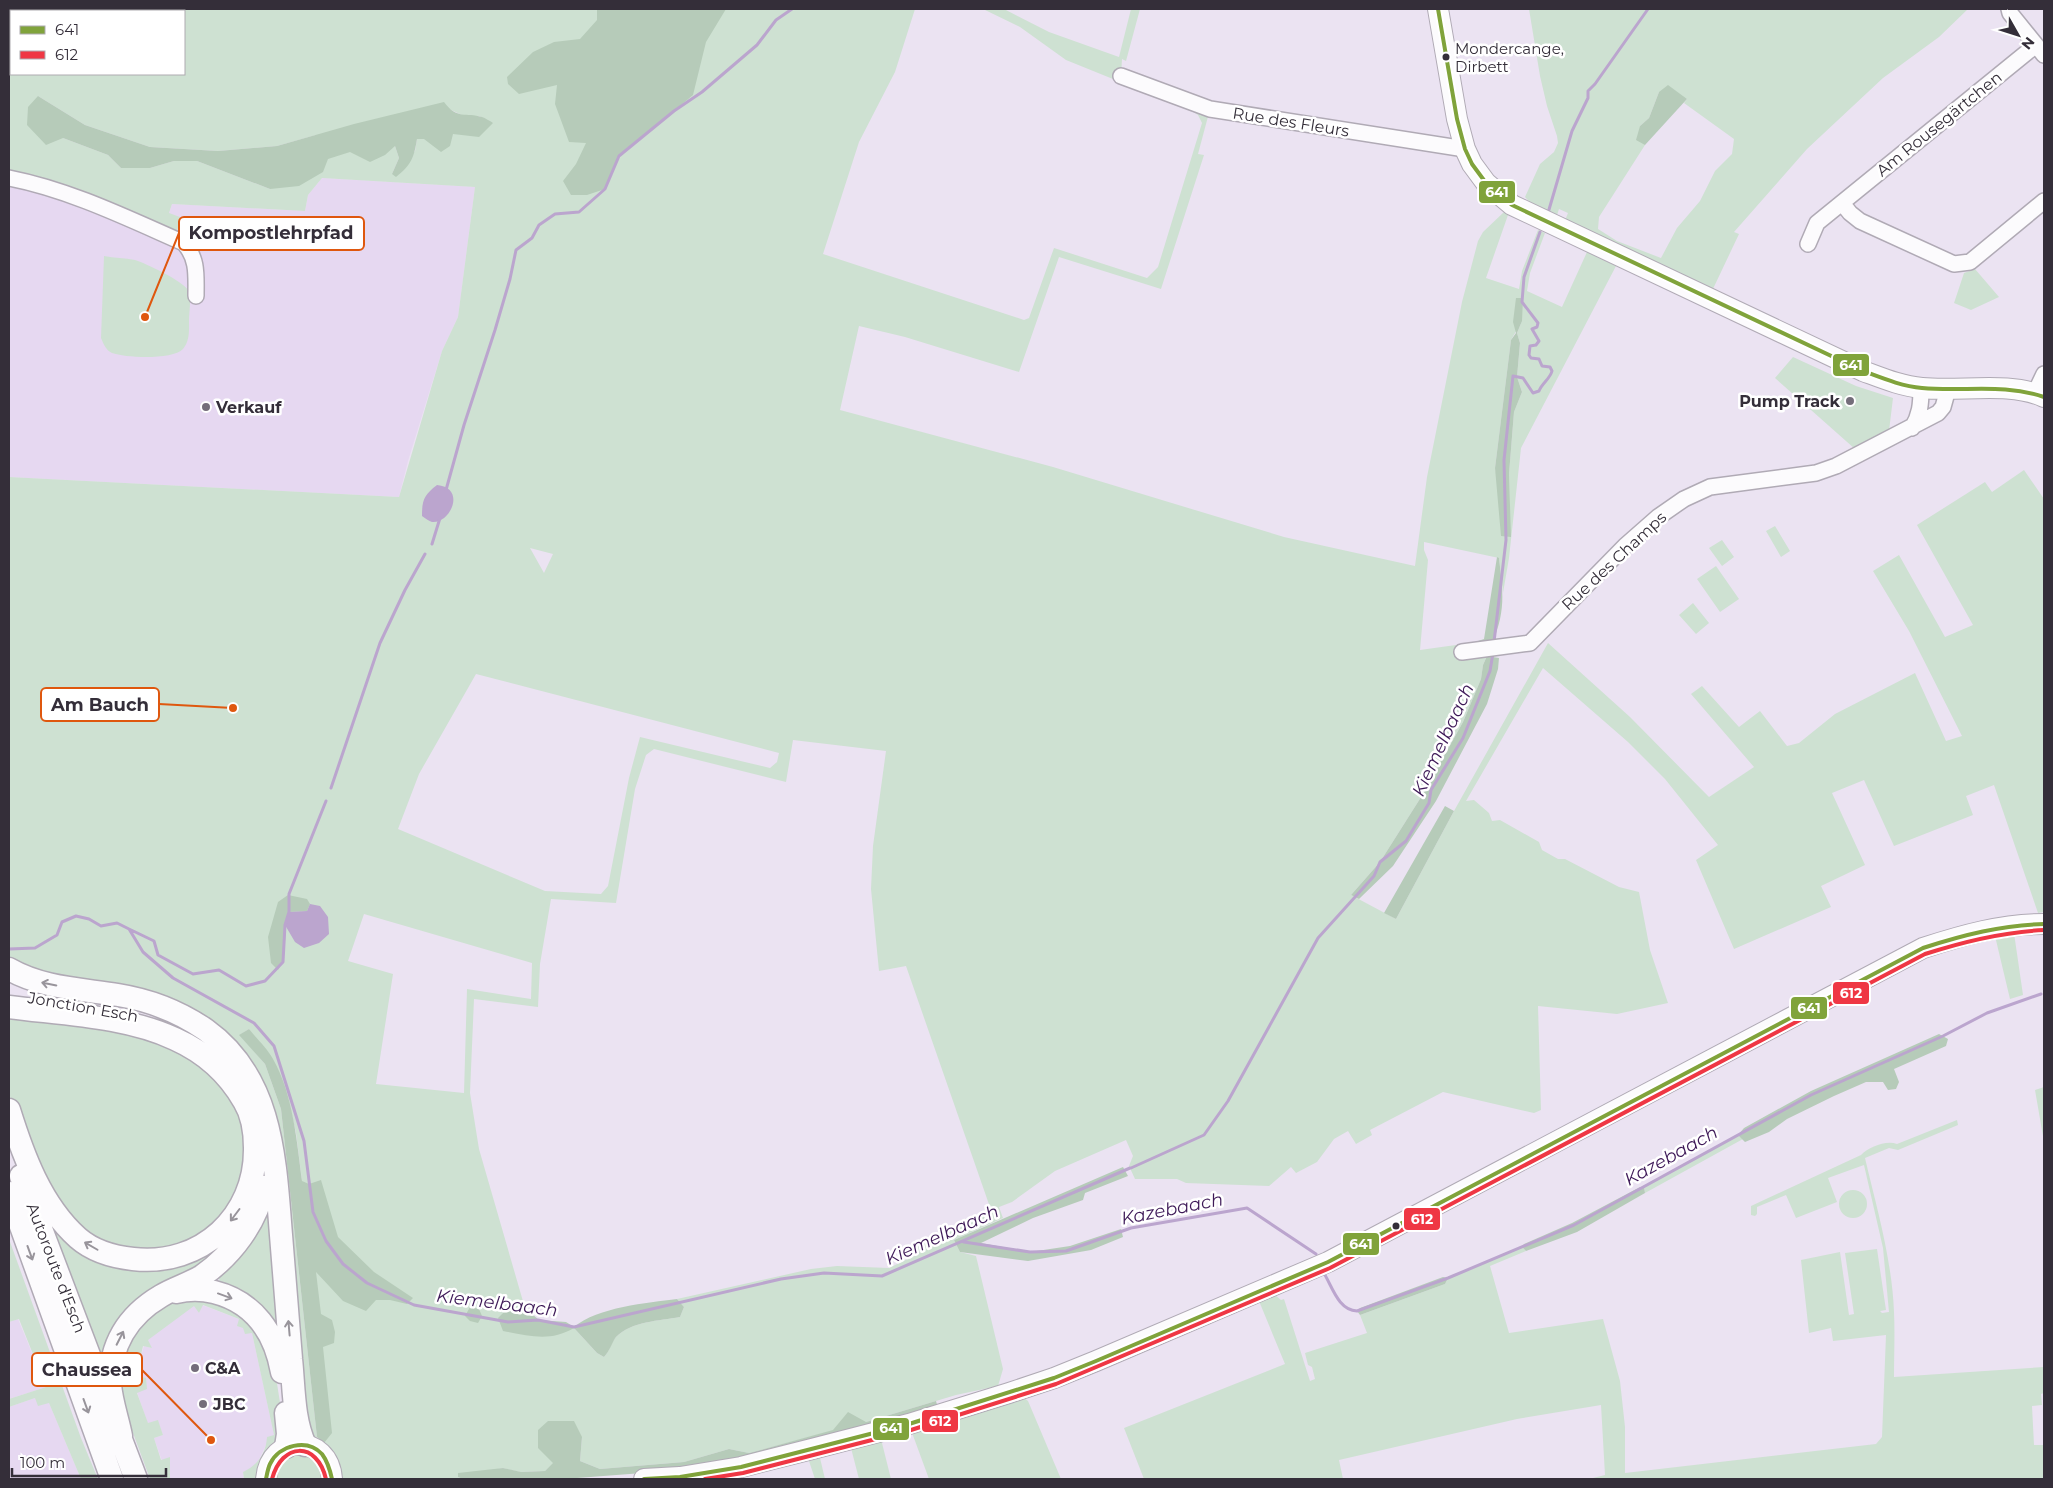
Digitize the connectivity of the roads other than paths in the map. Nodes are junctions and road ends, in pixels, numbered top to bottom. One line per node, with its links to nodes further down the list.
1 (1438, 9): 5 (main road)
2 (2009, 9): 3 (street)
3 (2040, 50): 8 (street, Am Rousegärtchen)
4 (1121, 76): 5 (street, Rue des Fleurs)
5 (1465, 149): 12 (main road)
6 (9, 178): 10 (street)
7 (2044, 201): 8 (street)
8 (1842, 203): 9 (street, Am Rousegärtchen)
9 (1808, 244)
10 (196, 296)
11 (2044, 374): 14 (street)
12 (1921, 388): 13 (main road); 15 (street)
13 (1948, 389): 14 (main road); 15 (street, Rue des Champs)
14 (2040, 395)
15 (1912, 428): 16 (street, Rue des Champs)
16 (1462, 652)
17 (2044, 924): 33 (main road)
18 (9, 969): 21 (highway, one-way to 18)
19 (9, 994): 21 (highway, Jonction Esch)
20 (9, 1007): 22 (highway, one-way to 22)
21 (244, 1073): 23 (highway)
22 (9, 1110)
23 (268, 1126): 26 (highway); 28 (highway, one-way to 23)
24 (9, 1140): 27 (highway, Autoroute d'Esch)
25 (10, 1200): 29 (highway, Autoroute d'Esch, one-way to 29)
26 (161, 1296): 27 (highway, one-way to 26); 28 (highway, one-way to 28)
27 (121, 1436): 30 (highway, Autoroute d'Esch)
28 (295, 1446): 31 (main road); 32 (main road)
29 (112, 1479)
30 (136, 1479)
31 (266, 1479)
32 (332, 1479)
33 (644, 1479)

